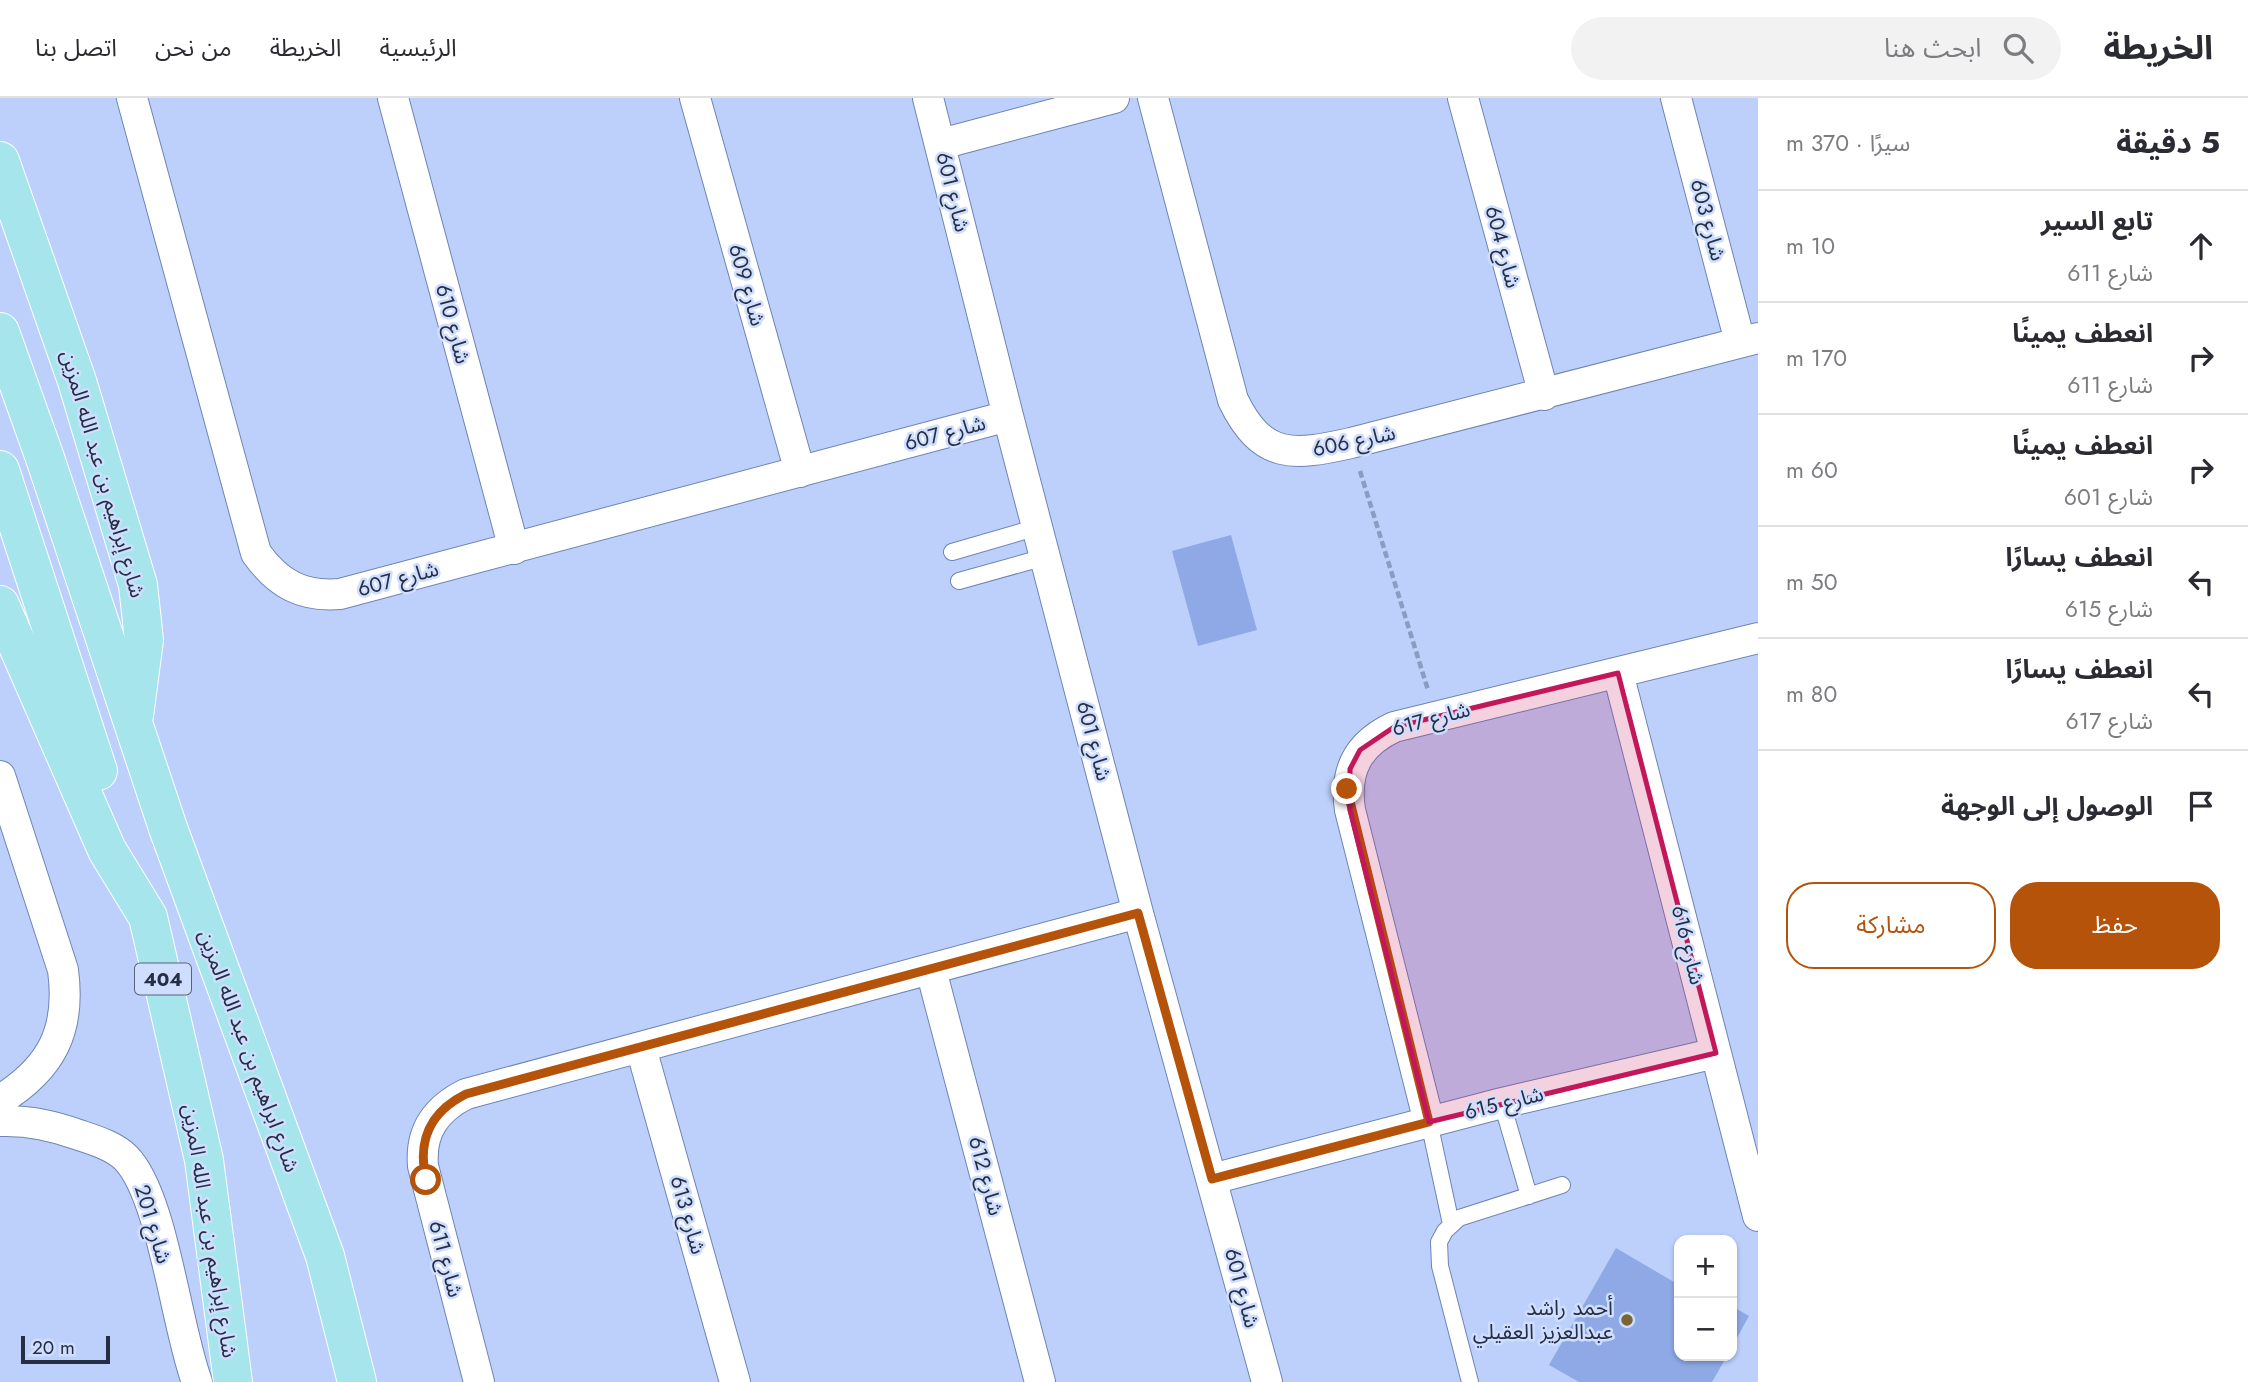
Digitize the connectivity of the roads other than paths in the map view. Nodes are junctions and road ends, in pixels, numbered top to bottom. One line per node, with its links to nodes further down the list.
1 (132, 98): 18 (street, شارع 607)
2 (393, 98): 18 (street, شارع 610)
3 (695, 98): 16 (street, شارع 609)
4 (928, 98): 9 (street, شارع 601)
5 (1114, 98): 9 (street)
6 (1153, 98): 13 (street, شارع 606)
7 (1463, 98): 13 (street, شارع 604)
8 (1676, 98): 12 (street, شارع 603)
9 (941, 144): 14 (street, شارع 601)
10 (0, 161): 25 (main road, شارع إبراهيم بن عبد الله المزين)
11 (0, 332): 25 (main road)
12 (1749, 340): 13 (street, شارع 606)
13 (1544, 395)
14 (1008, 416): 16 (street, شارع 607); 17 (street, شارع 601)
15 (0, 470): 28 (main road, شارع إبراهيم بن عبد الله المزين / 404)
16 (800, 472): 18 (street, شارع 607)
17 (1038, 527): 19 (lane); 20 (street, شارع 601)
18 (514, 549)
19 (952, 552)
20 (1045, 557): 21 (lane); 27 (street, شارع 601)
21 (959, 581)
22 (0, 605): 28 (main road, شارع إبراهيم بن عبد الله المزين / 404)
23 (1758, 638): 24 (street, شارع 617)
24 (1618, 673): 31 (street, شارع 616); 35 (street, شارع 617)
25 (133, 722): 43 (main road, شارع ابراهيم بن عبد الله المزين / 404)
26 (0, 776): 32 (street)
27 (1138, 913): 29 (street, شارع 611); 36 (street, شارع 601)
28 (148, 917): 42 (main road, شارع إبراهيم بن عبد الله المزين / 404)
29 (931, 970): 30 (street, شارع 611); 46 (street, شارع 612)
30 (641, 1048): 44 (street, شارع 611); 45 (street, شارع 613)
31 (1716, 1053): 33 (street, شارع 615); 39 (street, شارع 616)
32 (0, 1100)
33 (1502, 1104): 35 (street, شارع 615); 38 (lane)
34 (0, 1121): 41 (street, شارع 201)
35 (1429, 1122): 36 (street, شارع 615); 40 (lane)
36 (1212, 1179): 47 (street, شارع 601)
37 (1562, 1185): 38 (lane)
38 (1529, 1196): 40 (lane)
39 (1758, 1216)
40 (1451, 1224): 48 (lane)
41 (197, 1382)
42 (233, 1382)
43 (357, 1382)
44 (479, 1382)
45 (734, 1382)
46 (1040, 1382)
47 (1267, 1382)
48 (1470, 1382)

